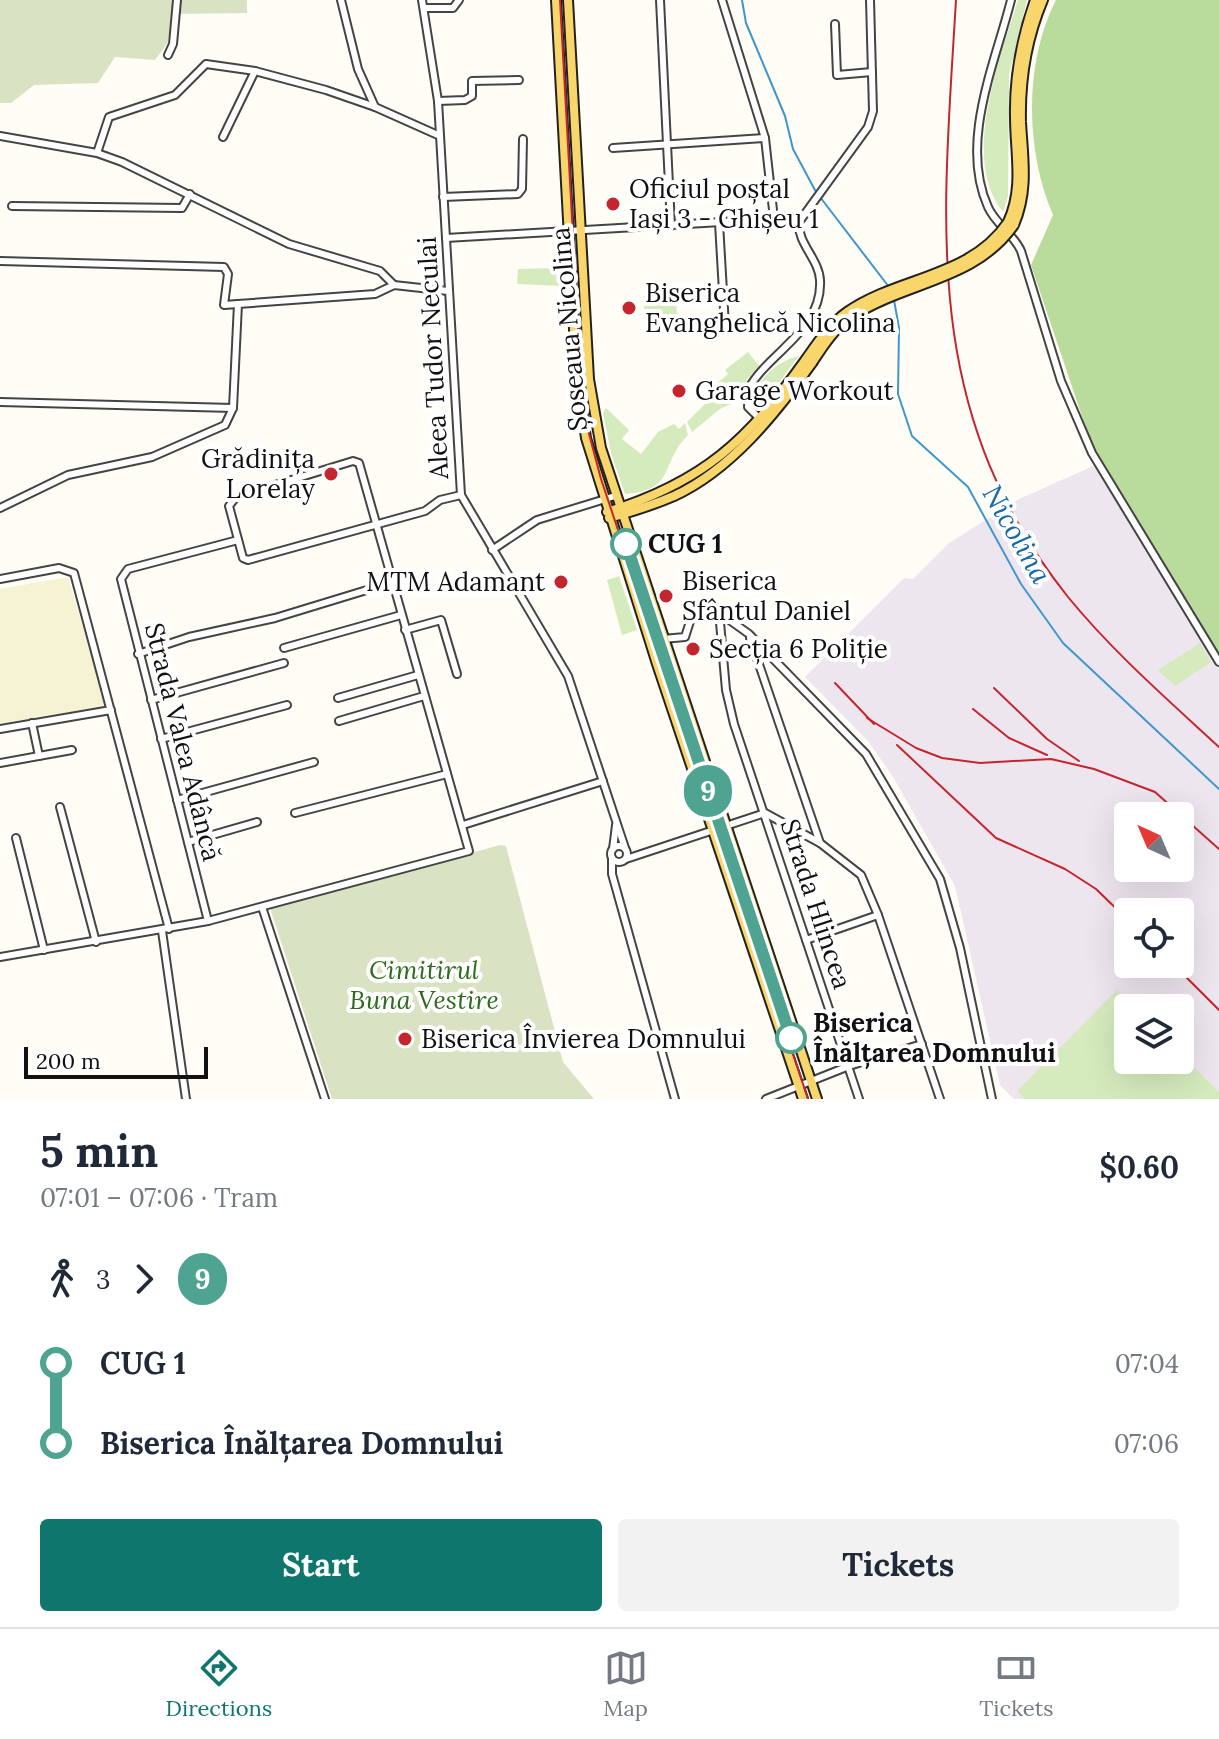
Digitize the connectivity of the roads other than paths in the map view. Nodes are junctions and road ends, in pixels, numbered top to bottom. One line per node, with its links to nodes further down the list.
1 (177, 0): 14 (street)
2 (341, 0): 19 (street)
3 (459, 0): 12 (street)
4 (556, 0): 37 (main road, Șoseaua Nicolina)
5 (568, 0): 36 (main road, Șoseaua Nicolina)
6 (660, 0): 25 (street)
7 (722, 0): 23 (street)
8 (870, 0): 16 (street)
9 (1011, 0): 65 (street)
10 (1035, 0): 34 (main road)
11 (1043, 0): 34 (main road)
12 (423, 4): 18 (street, Aleea Tudor Neculai)
13 (835, 24): 16 (street)
14 (168, 55)
15 (255, 71): 19 (street); 22 (street); 27 (street)
16 (872, 72): 32 (street)
17 (519, 80): 18 (street)
18 (438, 101): 21 (street, Aleea Tudor Neculai)
19 (375, 107): 21 (street)
20 (0, 136): 27 (street)
21 (440, 136): 29 (street, Aleea Tudor Neculai)
22 (223, 137)
23 (765, 138): 25 (street); 31 (street)
24 (523, 139): 29 (street)
25 (667, 145): 26 (street); 35 (street)
26 (613, 148)
27 (97, 153): 28 (street)
28 (190, 194): 30 (street); 40 (street)
29 (443, 197): 38 (street, Aleea Tudor Neculai)
30 (12, 206)
31 (774, 219): 32 (street); 33 (street)
32 (799, 222): 46 (street)
33 (719, 223): 35 (street); 43 (street)
34 (1011, 224): 46 (main road, bridge)
35 (671, 226): 36 (street)
36 (580, 230): 37 (street); 48 (main road, Șoseaua Nicolina)
37 (568, 232): 38 (street); 49 (main road, Șoseaua Nicolina)
38 (446, 238): 41 (street, Aleea Tudor Neculai)
39 (0, 261): 42 (street)
40 (394, 285): 41 (street); 42 (street)
41 (448, 291): 47 (street, Aleea Tudor Neculai)
42 (238, 304): 45 (street)
43 (725, 326)
44 (0, 402): 45 (street)
45 (233, 408): 50 (street)
46 (762, 421): 51 (main road)
47 (461, 495): 53 (street); 55 (street, Aleea Tudor Neculai)
48 (615, 496): 49 (street); 51 (main road, Șoseaua Nicolina)
49 (604, 500): 52 (main road, Șoseaua Nicolina); 55 (street)
50 (0, 508)
51 (620, 511): 52 (main road); 62 (main road, Șoseaua Nicolina)
52 (608, 515): 92 (main road, Șoseaua Nicolina)
53 (378, 523): 54 (street); 54 (street); 57 (street)
54 (238, 540): 64 (street, Strada Valea Adâncă)
55 (492, 550): 83 (street, Aleea Tudor Neculai)
56 (0, 579): 73 (street)
57 (393, 582): 59 (street); 64 (street)
58 (719, 611): 61 (street); 62 (street); 87 (street, Strada Hlincea)
59 (401, 615): 60 (street); 63 (street)
60 (405, 630): 67 (street); 68 (street)
61 (749, 634): 95 (street, Strada Hlincea); 120 (street)
62 (663, 639): 91 (main road, Șoseaua Nicolina)
63 (284, 648)
64 (138, 654): 71 (street, Strada Valea Adâncă)
65 (1219, 662)
66 (284, 663): 71 (street)
67 (457, 674)
68 (418, 675): 69 (street); 70 (street)
69 (424, 696): 74 (street); 82 (street)
70 (338, 698)
71 (151, 700): 77 (street, Strada Valea Adâncă)
72 (287, 705): 77 (street)
73 (111, 710): 75 (street); 103 (street)
74 (339, 721)
75 (32, 723): 76 (street); 79 (street)
76 (0, 729)
77 (161, 739): 84 (street, Strada Valea Adâncă)
78 (72, 750): 79 (street)
79 (39, 756): 81 (street)
80 (314, 762): 84 (street)
81 (0, 763)
82 (447, 774): 86 (street); 90 (street)
83 (603, 781): 89 (street, Aleea Tudor Neculai); 90 (street)
84 (177, 800): 94 (street, Strada Valea Adâncă)
85 (60, 807): 105 (street)
86 (295, 813)
87 (765, 813): 91 (street, Strada Hlincea); 95 (street, Strada Hlincea); 104 (street, Strada Hlincea)
88 (257, 822): 94 (street)
89 (616, 822): 96 (street, Aleea Tudor Neculai); 97 (street, Aleea Tudor Neculai)
90 (463, 825): 100 (street)
91 (725, 826): 92 (street, Strada Hlincea); 110 (main road, Șoseaua Nicolina)
92 (713, 828): 97 (street, Strada Hlincea); 111 (main road, Șoseaua Nicolina)
93 (16, 838): 106 (street)
94 (188, 842): 102 (street, Strada Valea Adâncă)
95 (820, 843): 101 (street, Strada Hlincea)
96 (613, 849): 97 (street); 98 (street, Aleea Tudor Neculai)
97 (625, 855): 98 (street); 99 (street)
98 (612, 858): 99 (street, Aleea Tudor Neculai)
99 (615, 880): 114 (street, Aleea Tudor Neculai)
100 (262, 907): 102 (street); 113 (street)
101 (878, 915): 104 (street); 108 (street, Strada Hlincea)
102 (208, 921): 103 (street)
103 (165, 930): 105 (street); 112 (street)
104 (806, 940): 109 (street, Strada Hlincea)
105 (96, 942): 106 (street)
106 (44, 950): 107 (street)
107 (0, 957)
108 (922, 1044): 109 (street); 119 (street, Strada Hlincea)
109 (849, 1066): 110 (street); 118 (street, Strada Hlincea)
110 (810, 1081): 111 (street); 117 (main road, Șoseaua Nicolina)
111 (799, 1087): 115 (street); 116 (main road, Șoseaua Nicolina)
112 (186, 1099)
113 (325, 1099)
114 (675, 1099)
115 (766, 1099)
116 (803, 1099)
117 (817, 1099)
118 (859, 1099)
119 (940, 1099)
120 (992, 1099)

